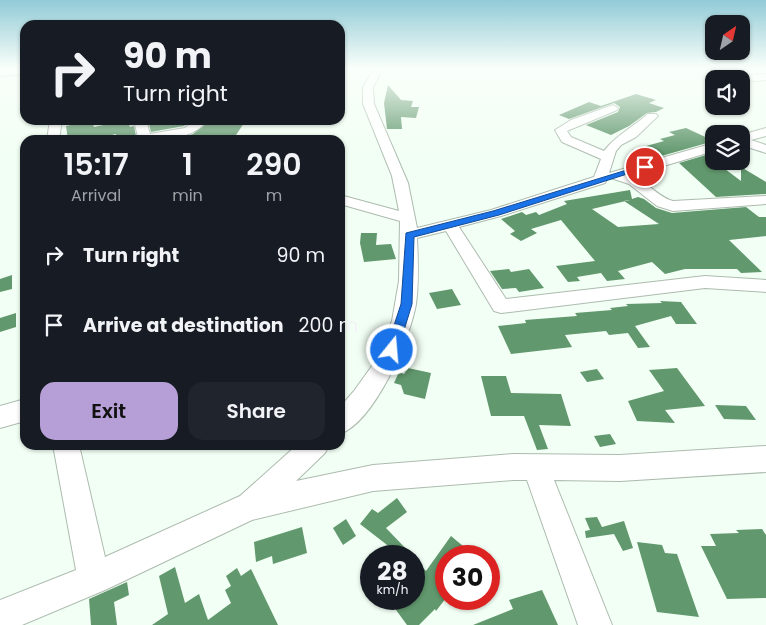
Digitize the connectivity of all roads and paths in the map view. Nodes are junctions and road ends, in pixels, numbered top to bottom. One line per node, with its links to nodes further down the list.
1 (370, 97): 16 (street)
2 (613, 108): 11 (street)
3 (652, 116): 11 (street)
4 (197, 125): 6 (street)
5 (766, 132): 7 (street)
6 (169, 135)
7 (750, 137)
8 (750, 143): 10 (street)
9 (705, 149): 12 (street)
10 (766, 149)
11 (609, 158): 13 (street)
12 (616, 176): 13 (street); 15 (street)
13 (600, 180): 17 (street)
14 (345, 200): 16 (street)
15 (766, 200)
16 (407, 218): 18 (street)
17 (450, 225): 18 (street); 19 (street)
18 (410, 235): 22 (street)
19 (766, 286)
20 (20, 411): 21 (street)
21 (0, 417)
22 (345, 418)
23 (67, 450): 28 (street)
24 (311, 450): 27 (street)
25 (766, 458): 26 (street)
26 (544, 469): 27 (street); 30 (street)
27 (249, 506): 28 (street)
28 (94, 579): 29 (street)
29 (0, 618)
30 (594, 625)

